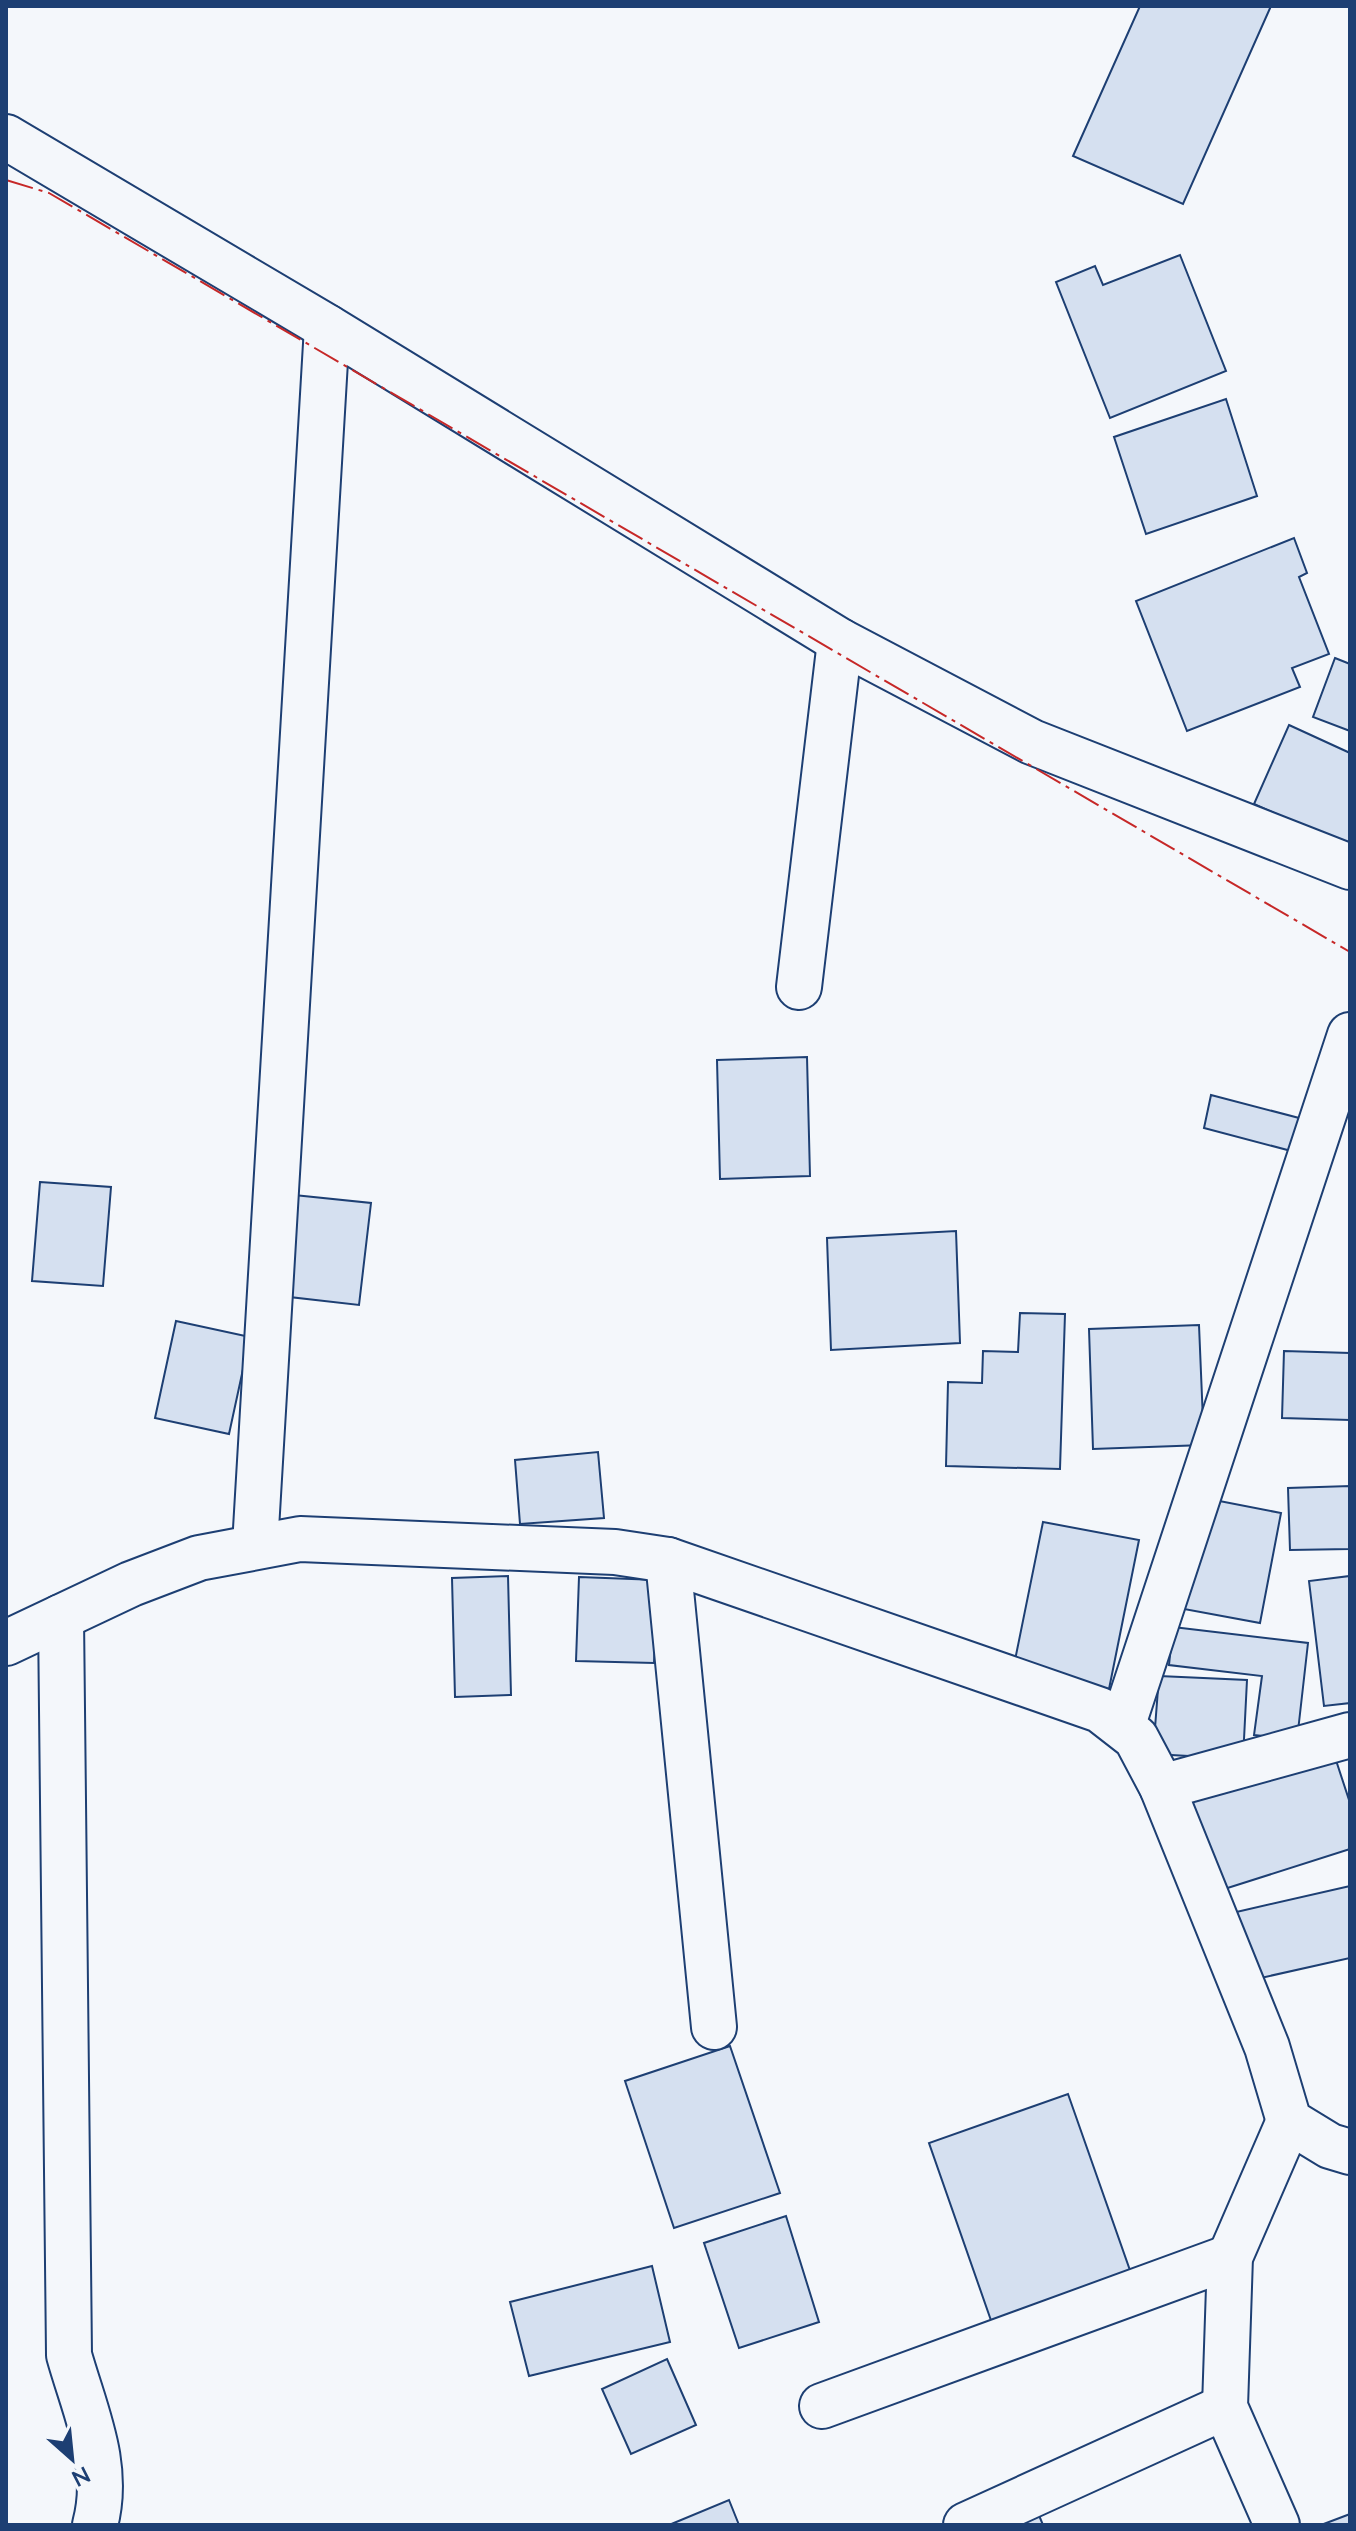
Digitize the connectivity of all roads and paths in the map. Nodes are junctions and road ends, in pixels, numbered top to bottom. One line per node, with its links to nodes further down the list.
1 (6, 137): 2 (street)
2 (327, 327): 3 (street); 7 (street)
3 (840, 641): 4 (street); 5 (street)
4 (1350, 867)
5 (799, 987)
6 (1349, 1040): 11 (street)
7 (255, 1546): 8 (street); 9 (street)
8 (668, 1560): 11 (street); 14 (street)
9 (61, 1617): 10 (street); 20 (street)
10 (6, 1643)
11 (1123, 1724): 13 (street)
12 (1350, 1735): 13 (street)
13 (1162, 1787): 15 (street)
14 (714, 2027)
15 (1289, 2121): 16 (street); 17 (street)
16 (1350, 2152)
17 (1230, 2257): 18 (street); 19 (street)
18 (822, 2406)
19 (1225, 2407): 21 (street); 22 (street)
20 (95, 2525)
21 (966, 2525)
22 (1277, 2525)

